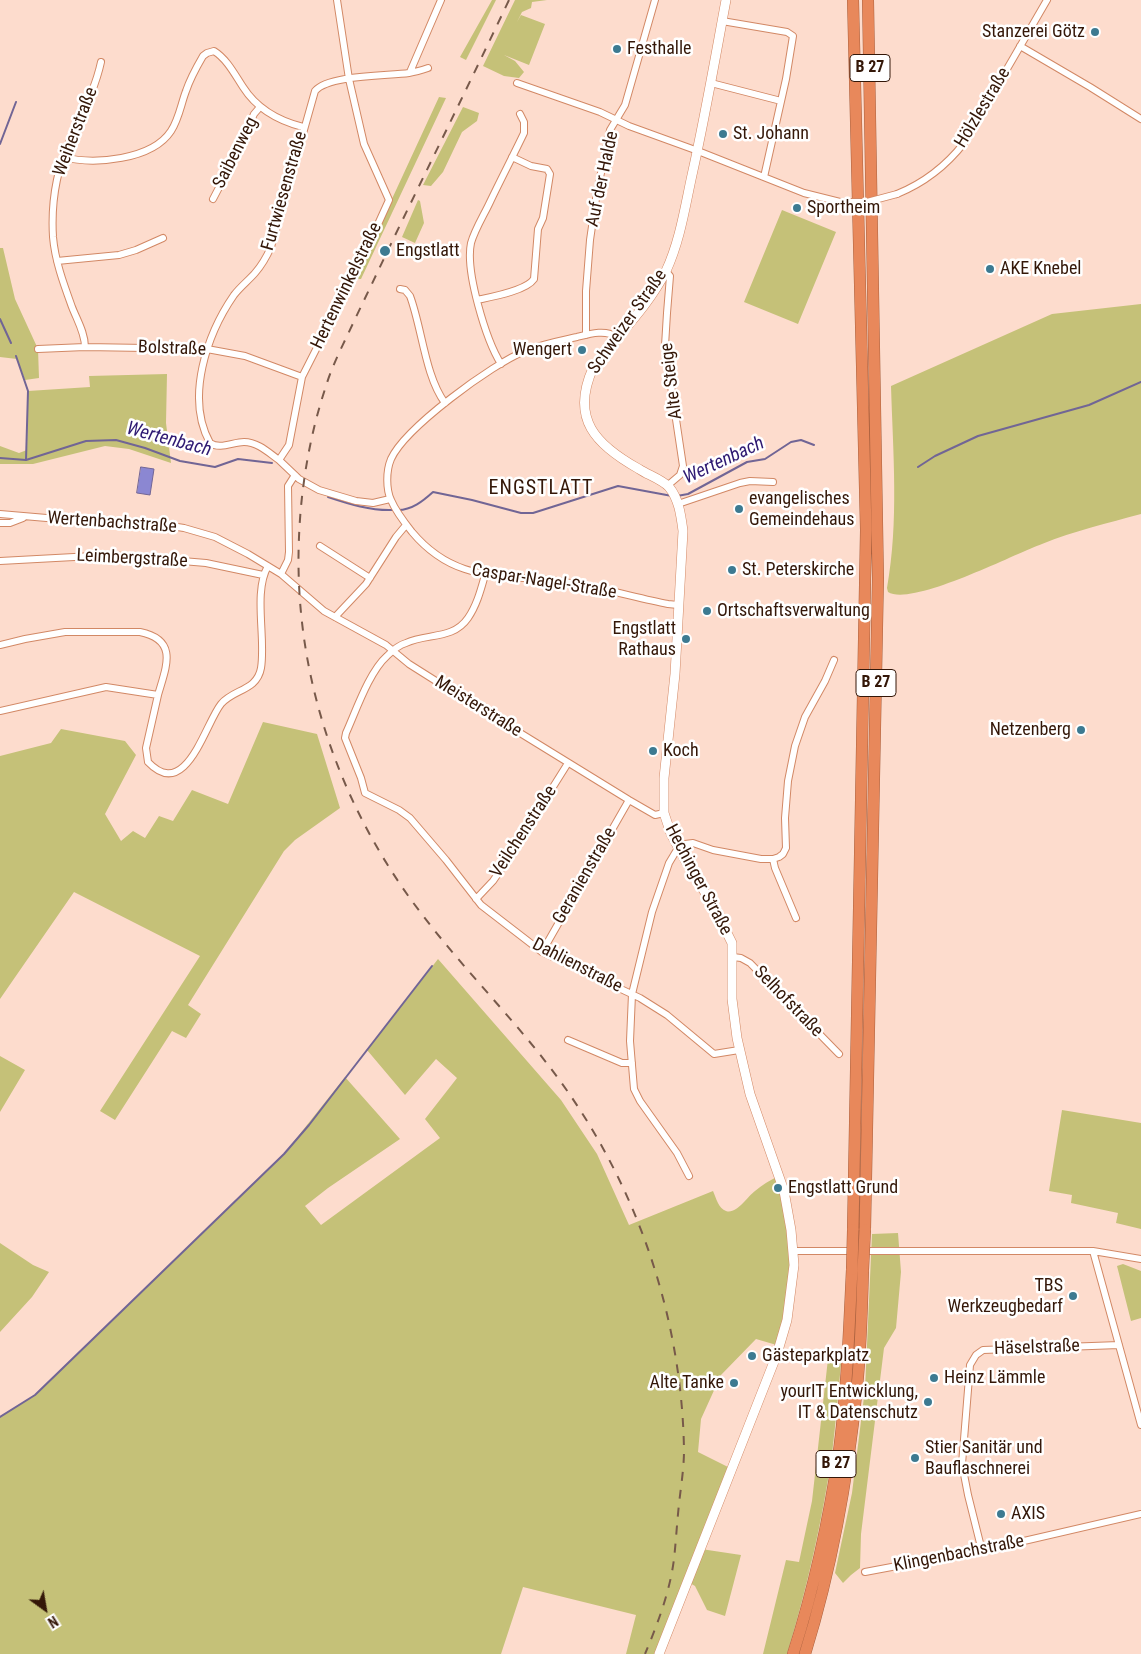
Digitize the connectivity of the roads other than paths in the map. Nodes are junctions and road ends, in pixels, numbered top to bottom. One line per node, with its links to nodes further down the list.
1 (337, 0): 13 (street, Hertenwinkelstraße)
2 (441, 0): 12 (street)
3 (655, 0): 20 (street, Auf der Halde)
4 (726, 0): 8 (street, Schweizer Straße)
5 (853, 0): 83 (highway, B 27, bridge)
6 (868, 0): 83 (highway, B 27, bridge)
7 (1047, 0): 9 (street, Hölzlestraße)
8 (722, 21): 15 (street, Schweizer Straße); 16 (street)
9 (1020, 46): 19 (street); 25 (street, Hölzlestraße, bridge)
10 (101, 62): 23 (street, Weiherstraße)
11 (428, 68): 12 (street)
12 (410, 72): 13 (street)
13 (349, 79): 21 (street, Furtwiesenstraße); 38 (street, Hertenwinkelstraße)
14 (517, 83): 20 (street, Hölzlestraße)
15 (711, 83): 16 (street); 22 (street, Schweizer Straße)
16 (781, 101): 25 (street)
17 (260, 107): 21 (street); 23 (street); 26 (street, Saibenweg)
18 (520, 114): 24 (street)
19 (1141, 119)
20 (616, 120): 22 (street, Hölzlestraße); 32 (street, Auf der Halde)
21 (303, 127): 36 (street, Furtwiesenstraße)
22 (698, 151): 25 (street, Hölzlestraße); 29 (street, Schweizer Straße)
23 (63, 157): 28 (street, Weiherstraße)
24 (512, 157): 31 (street); 31 (street)
25 (764, 177)
26 (213, 199)
27 (163, 238): 28 (street)
28 (57, 261): 34 (street, Weiherstraße)
29 (666, 271): 33 (street, Schweizer Straße); 43 (street, Alte Steige)
30 (400, 289): 39 (street)
31 (478, 300): 37 (street)
32 (586, 335): 33 (street, Caspar-Nagel-Straße); 37 (street, Caspar-Nagel-Straße)
33 (616, 338): 43 (street, Schweizer Straße)
34 (85, 347): 35 (street, Bolstraße); 36 (street, Bolstraße)
35 (38, 349)
36 (207, 349): 38 (street, Bolstraße); 40 (street, Furtwiesenstraße)
37 (501, 364): 39 (street, Caspar-Nagel-Straße)
38 (302, 377): 40 (street, Hertenwinkelstraße)
39 (445, 403): 44 (street, Caspar-Nagel-Straße)
40 (279, 460): 41 (street)
41 (295, 475): 44 (street); 53 (street)
42 (773, 482): 45 (street)
43 (670, 489): 45 (street)
44 (392, 502): 49 (street, Caspar-Nagel-Straße)
45 (678, 504): 58 (street)
46 (0, 514): 47 (street, Wertenbachstraße)
47 (26, 517): 48 (street); 52 (street, Wertenbachstraße)
48 (0, 523)
49 (406, 525): 55 (street, Caspar-Nagel-Straße); 56 (street)
50 (320, 546): 56 (street)
51 (0, 561): 54 (street, Leimbergstraße)
52 (268, 566): 53 (street, Wertenbachstraße); 54 (street)
53 (281, 574): 57 (street, Wertenbachstraße)
54 (263, 575): 63 (street)
55 (485, 575): 58 (street, Caspar-Nagel-Straße); 61 (street)
56 (370, 578): 59 (street)
57 (298, 588): 59 (street, Meisterstraße)
58 (678, 605): 67 (street, Hechinger Straße)
59 (335, 617): 61 (street, Meisterstraße)
60 (0, 645): 63 (street)
61 (393, 651): 65 (street, Meisterstraße); 70 (street, Dahlienstraße)
62 (834, 660): 69 (street)
63 (158, 695): 64 (street)
64 (0, 711)
65 (568, 763): 66 (street, Meisterstraße); 70 (street, Veilchenstraße)
66 (629, 800): 67 (street, Meisterstraße); 72 (street, Geranienstraße)
67 (664, 813): 68 (street, Hechinger Straße)
68 (678, 848): 69 (street); 73 (street, Hechinger Straße); 74 (street)
69 (773, 859): 71 (street)
70 (476, 899): 72 (street, Dahlienstraße)
71 (796, 918)
72 (542, 952): 74 (street, Dahlienstraße)
73 (733, 957): 76 (street, Hechinger Straße); 77 (street, Selhofstraße)
74 (632, 994): 76 (street, Dahlienstraße); 78 (street)
75 (568, 1040): 78 (street)
76 (739, 1050): 81 (street, Hechinger Straße)
77 (839, 1054)
78 (632, 1063): 79 (street)
79 (689, 1176)
80 (1093, 1250): 81 (street); 82 (street); 84 (street)
81 (794, 1251): 89 (street, Hechinger Straße)
82 (1141, 1259)
83 (858, 1269): 90 (highway, B 27); 91 (highway, B 27)
84 (1119, 1345): 85 (street); 87 (street, Häselstraße)
85 (1141, 1425)
86 (1141, 1514): 87 (street, Klingenbachstraße)
87 (982, 1551): 88 (street, Klingenbachstraße)
88 (865, 1572)
89 (659, 1654)
90 (793, 1654)
91 (805, 1654)

